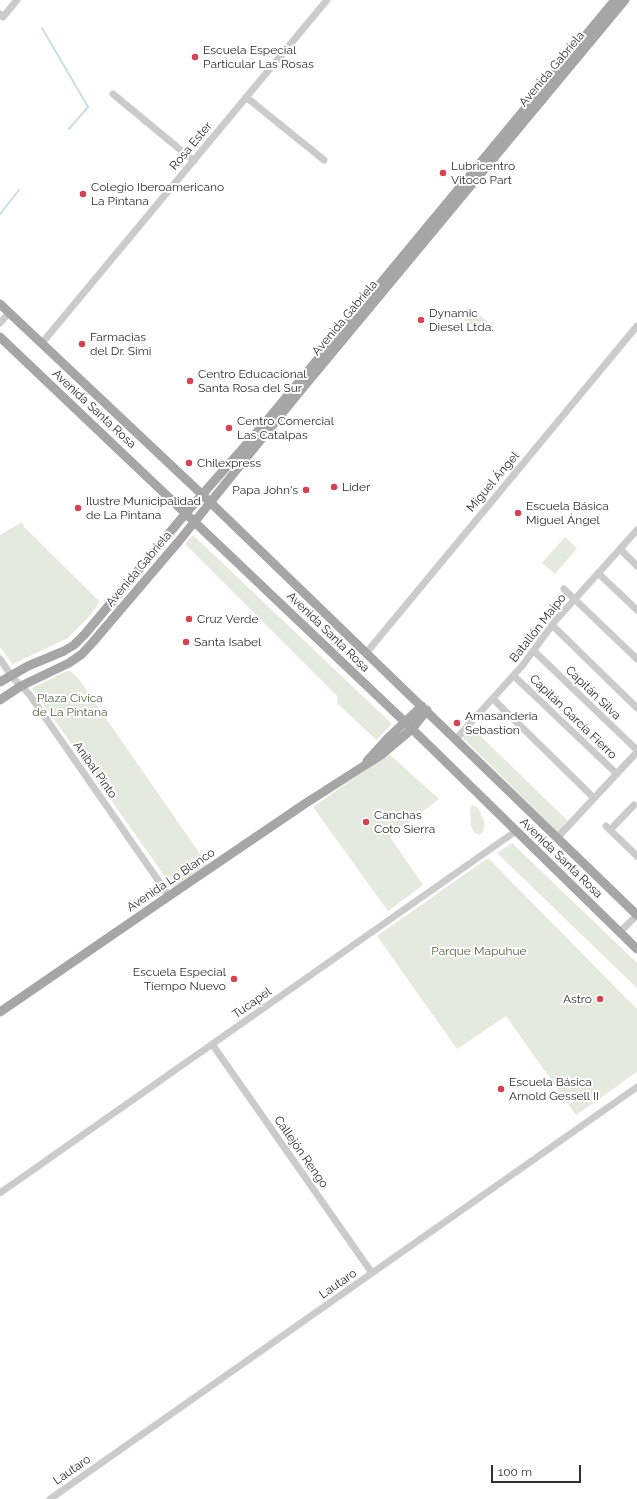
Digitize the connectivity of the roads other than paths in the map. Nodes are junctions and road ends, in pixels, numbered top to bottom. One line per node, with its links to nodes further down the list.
1 (17, 0): 5 (street)
2 (327, 0): 7 (street, Rosa Ester)
3 (615, 0): 16 (main road, Avenida Gabriela)
4 (625, 0): 17 (main road, Avenida Gabriela)
5 (2, 15)
6 (113, 94): 9 (street)
7 (246, 97): 8 (street); 9 (street, Rosa Ester)
8 (324, 160)
9 (194, 161): 15 (street, Rosa Ester)
10 (0, 304): 11 (main road, Avenida Santa Rosa)
11 (9, 313): 12 (street); 15 (main road, Avenida Santa Rosa)
12 (0, 323)
13 (637, 326): 29 (street, Miguel Ángel)
14 (0, 337): 18 (main road, Avenida Santa Rosa)
15 (42, 343): 16 (main road, Avenida Santa Rosa)
16 (202, 495): 17 (main road, Avenida Santa Rosa); 18 (main road, Avenida Gabriela)
17 (210, 502): 19 (main road, Avenida Gabriela); 29 (main road, Avenida Santa Rosa)
18 (186, 513): 19 (main road, Avenida Santa Rosa); 32 (main road, Avenida Gabriela)
19 (195, 521): 35 (main road, Avenida Gabriela); 40 (main road, Avenida Santa Rosa)
20 (637, 530): 21 (street, Batallón Maipo)
21 (620, 549): 22 (street); 23 (street, Batallón Maipo)
22 (637, 566)
23 (598, 573): 25 (street, Batallón Maipo); 26 (street)
24 (564, 589): 25 (street)
25 (575, 599): 27 (street, Batallón Maipo); 31 (street)
26 (637, 610)
27 (552, 624): 28 (street, Batallón Maipo); 39 (street)
28 (534, 651): 33 (street, Batallón Maipo); 44 (street, Capitán Silva)
29 (367, 652): 38 (main road, Avenida Santa Rosa)
30 (0, 659): 32 (street, Aníbal Pinto)
31 (637, 659)
32 (11, 675): 34 (main road, Avenida Gabriela); 35 (street, Aníbal Pinto)
33 (514, 676): 36 (street, Batallón Maipo); 45 (street, Capitán García Fierro)
34 (0, 682)
35 (21, 686): 37 (main road, Avenida Gabriela); 51 (street, Aníbal Pinto)
36 (493, 699): 42 (street, Batallón Maipo); 46 (street)
37 (0, 700)
38 (425, 708): 40 (main road, Avenida Lo Blanco); 41 (main road, Avenida Lo Blanco); 42 (main road, Avenida Santa Rosa)
39 (637, 708)
40 (405, 722): 41 (main road, Avenida Santa Rosa); 43 (main road, Avenida Lo Blanco)
41 (412, 729): 43 (main road, Avenida Lo Blanco); 48 (main road, Avenida Santa Rosa)
42 (456, 739): 49 (main road, Avenida Santa Rosa)
43 (387, 745): 51 (main road, Avenida Lo Blanco)
44 (637, 751): 45 (street)
45 (616, 774): 46 (street)
46 (594, 798): 49 (street)
47 (634, 804): 50 (street)
48 (516, 831): 53 (main road, Avenida Santa Rosa); 56 (street, Tucapel)
49 (557, 838): 52 (main road, Avenida Santa Rosa)
50 (637, 856)
51 (169, 896): 55 (main road, Avenida Lo Blanco)
52 (635, 917): 53 (street)
53 (620, 932): 54 (main road, Avenida Santa Rosa)
54 (637, 949)
55 (0, 1012)
56 (212, 1044): 58 (street, Tucapel); 59 (street, Callejón Rengo)
57 (637, 1087): 59 (street, Lautaro)
58 (0, 1193)
59 (372, 1273): 60 (street, Lautaro)
60 (50, 1499)

